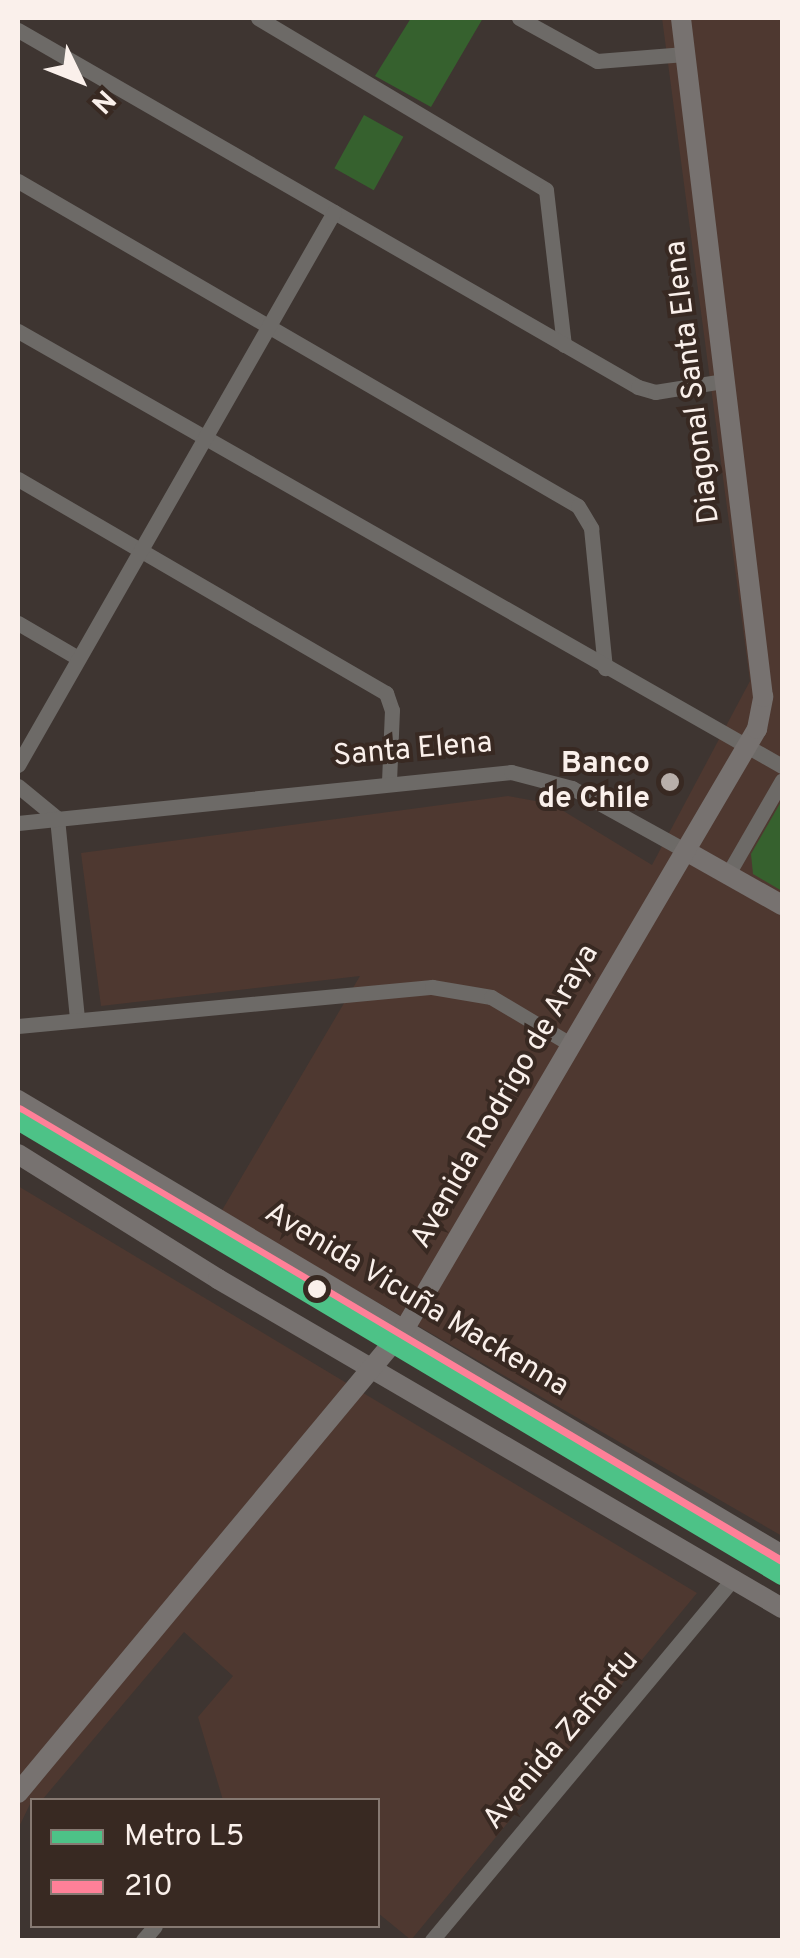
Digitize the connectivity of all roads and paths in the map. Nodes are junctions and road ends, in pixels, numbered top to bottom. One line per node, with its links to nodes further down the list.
1 (258, 18): 10 (street)
2 (520, 18): 5 (street)
3 (681, 18): 5 (main road, Diagonal Santa Elena)
4 (18, 30): 7 (street)
5 (686, 54): 11 (main road, Diagonal Santa Elena)
6 (18, 181): 8 (street)
7 (334, 212): 8 (street); 10 (street)
8 (269, 326): 12 (street); 17 (street)
9 (18, 331): 12 (street)
10 (564, 345): 11 (street)
11 (724, 381): 18 (main road, Diagonal Santa Elena)
12 (205, 438): 14 (street); 17 (street)
13 (18, 479): 14 (street)
14 (140, 550): 16 (street); 22 (street)
15 (18, 623): 16 (street)
16 (78, 658): 19 (street)
17 (604, 668): 18 (street)
18 (750, 744): 20 (street); 26 (main road, Avenida Rodrigo de Araya)
19 (18, 764)
20 (782, 766)
21 (782, 780): 27 (street)
22 (389, 782): 24 (street, Santa Elena); 26 (street, Santa Elena)
23 (18, 786): 24 (street)
24 (57, 818): 25 (street, Santa Elena); 29 (street)
25 (18, 823)
26 (686, 851): 27 (main road, Santa Elena); 31 (main road, Avenida Rodrigo de Araya)
27 (728, 874): 28 (main road, Santa Elena)
28 (782, 906)
29 (77, 1018): 30 (street); 31 (street)
30 (18, 1026)
31 (572, 1045): 34 (main road, Avenida Rodrigo de Araya)
32 (18, 1100): 34 (main road, Avenida Vicuña Mackenna)
33 (18, 1154): 35 (main road)
34 (405, 1328): 35 (main road, Avenida Rodrigo de Araya); 36 (main road, Avenida Vicuña Mackenna)
35 (370, 1368): 37 (main road); 39 (main road, Avenida Rodrigo de Araya)
36 (782, 1555)
37 (734, 1577): 38 (main road); 40 (street, Avenida Zañartu)
38 (782, 1608)
39 (18, 1793)
40 (432, 1940)

